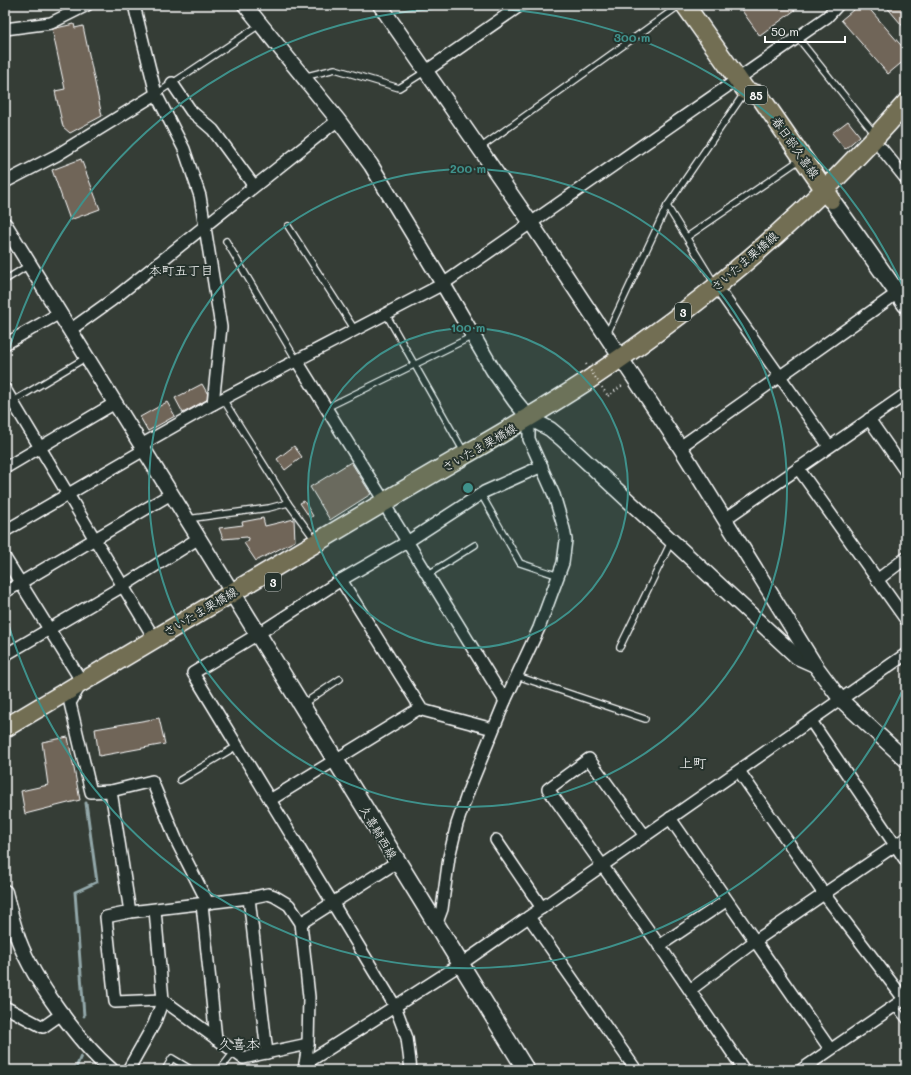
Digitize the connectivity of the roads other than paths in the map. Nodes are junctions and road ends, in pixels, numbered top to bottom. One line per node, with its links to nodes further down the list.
1 (87, 5): 10 (street)
2 (134, 5): 16 (street)
3 (246, 5): 9 (street)
4 (380, 5): 12 (street)
5 (521, 5): 12 (street)
6 (680, 5): 21 (lane)
7 (685, 5): 15 (main road, 春日部久喜線 / 85)
8 (838, 5): 11 (street)
9 (261, 24): 13 (street); 14 (lane)
10 (5, 29)
11 (798, 38): 15 (street); 20 (lane)
12 (426, 71): 13 (lane); 21 (street)
13 (303, 77): 18 (street)
14 (172, 83): 16 (lane); 25 (street)
15 (742, 86): 22 (main road, 春日部久喜線 / 85); 27 (lane); 28 (street)
16 (156, 94): 24 (street); 30 (street)
17 (906, 103): 20 (main road, さいたま栗橋線 / 3)
18 (338, 120): 25 (street); 36 (street)
19 (906, 122): 20 (main road, さいたま栗橋線 / 3)
20 (880, 143): 23 (street); 26 (main road, さいたま栗橋線 / 3)
21 (479, 148): 28 (street)
22 (803, 158): 26 (main road, 春日部久喜線 / 85); 32 (lane)
23 (906, 179)
24 (5, 180)
25 (254, 186): 30 (street)
26 (828, 194): 37 (main road, さいたま栗橋線 / 3); 38 (main road)
27 (667, 206): 32 (lane); 44 (lane)
28 (532, 223): 36 (street); 44 (street)
29 (5, 225): 34 (street)
30 (204, 225): 41 (street); 56 (street)
31 (288, 226): 42 (lane)
32 (686, 237): 37 (lane)
33 (226, 241): 47 (lane)
34 (30, 265): 35 (lane); 39 (street)
35 (5, 280)
36 (443, 284): 40 (street); 43 (street)
37 (719, 291): 49 (main road, さいたま栗橋線 / 3); 50 (street)
38 (903, 295): 50 (street)
39 (60, 313): 41 (street); 45 (street)
40 (386, 314): 42 (street); 48 (lane)
41 (70, 330): 46 (street)
42 (355, 330): 47 (street)
43 (473, 336): 48 (lane); 59 (street)
44 (606, 336): 49 (street)
45 (5, 344)
46 (87, 357): 54 (street); 55 (lane)
47 (297, 361): 53 (street); 57 (street)
48 (415, 365): 57 (lane); 64 (lane)
49 (623, 370): 59 (main road, さいたま栗橋線 / 3); 63 (street)
50 (780, 376): 60 (street); 63 (street)
51 (5, 389): 55 (street)
52 (906, 394): 58 (street)
53 (223, 399): 56 (street); 72 (lane)
54 (115, 403): 61 (street); 62 (street)
55 (9, 404): 61 (street)
56 (213, 404): 62 (street)
57 (326, 408): 73 (street)
58 (869, 419): 60 (street); 68 (street)
59 (532, 423): 64 (main road, さいたま栗橋線 / 3); 65 (street); 73 (main road, さいたま栗橋線 / 3); 79 (street)
60 (829, 446): 67 (street)
61 (40, 447): 66 (street); 69 (street)
62 (143, 447): 69 (street); 70 (street)
63 (680, 447): 75 (street)
64 (465, 454): 73 (main road, さいたま栗橋線 / 3)
65 (542, 466): 71 (street); 86 (street)
66 (5, 468)
67 (798, 468): 75 (street); 88 (street)
68 (906, 472)
69 (68, 494): 76 (street); 78 (street)
70 (171, 494): 74 (street); 78 (street)
71 (481, 494): 81 (street); 86 (lane)
72 (288, 503): 74 (lane); 80 (lane)
73 (387, 507): 80 (main road, さいたま栗橋線 / 3); 81 (street); 92 (main road, さいたま栗橋線 / 3)
74 (187, 519): 77 (street)
75 (725, 519): 100 (street)
76 (5, 531)
77 (198, 538): 90 (street); 92 (street)
78 (95, 539): 89 (street); 90 (street)
79 (672, 540): 97 (lane); 100 (street)
80 (316, 542): 92 (main road, さいたま栗橋線 / 3)
81 (408, 542): 85 (street); 87 (street)
82 (475, 545): 85 (lane)
83 (5, 558): 89 (street)
84 (906, 558): 88 (street)
85 (427, 575): 105 (street)
86 (559, 576): 101 (street)
87 (341, 580): 95 (street); 108 (street)
88 (877, 580): 93 (street)
89 (20, 583): 91 (street); 94 (street)
90 (123, 586): 94 (street); 96 (street)
91 (5, 592)
92 (235, 597): 95 (main road, 久喜騎西線); 96 (main road, さいたま栗橋線 / 3); 106 (main road, さいたま栗橋線 / 3)
93 (906, 620)
94 (49, 628): 99 (street); 103 (street)
95 (258, 634): 107 (main road, 久喜騎西線); 114 (street)
96 (154, 638): 103 (main road, さいたま栗橋線 / 3)
97 (620, 647)
98 (906, 654): 104 (street)
99 (5, 655)
100 (816, 665): 104 (street)
101 (517, 676): 105 (street); 109 (lane)
102 (340, 679): 107 (lane)
103 (82, 682): 106 (street); 111 (main road, さいたま栗橋線 / 3)
104 (841, 700): 110 (street); 116 (street)
105 (505, 701): 112 (street)
106 (70, 703): 113 (main road, さいたま栗橋線 / 3); 119 (street)
107 (302, 705): 115 (main road, 久喜騎西線)
108 (420, 708): 112 (street); 115 (street)
109 (645, 719)
110 (811, 721): 117 (street); 125 (street)
111 (5, 728)
112 (493, 729): 140 (street)
113 (5, 740)
114 (237, 746): 118 (lane); 120 (street)
115 (335, 760): 120 (street); 127 (main road, 久喜騎西線)
116 (906, 760)
117 (739, 771): 121 (street); 130 (street)
118 (180, 780)
119 (111, 791): 134 (street); 137 (street)
120 (270, 800): 133 (street)
121 (670, 818): 122 (street); 132 (street)
122 (645, 836): 128 (street); 128 (street)
123 (906, 838): 125 (street)
124 (496, 840): 135 (street)
125 (895, 845): 126 (street); 130 (street)
126 (906, 861)
127 (397, 862): 133 (street); 140 (main road, 久喜騎西線)
128 (602, 866): 135 (street); 142 (street)
129 (5, 892): 150 (street)
130 (824, 894): 141 (street); 145 (street)
131 (249, 898): 134 (street); 139 (street); 156 (street)
132 (726, 901): 141 (street); 142 (street)
133 (332, 902): 139 (street); 147 (street)
134 (205, 904): 136 (street); 152 (street)
135 (542, 908): 138 (street)
136 (155, 910): 137 (street); 146 (street)
137 (130, 912): 146 (street)
138 (529, 917): 143 (street); 165 (street)
139 (301, 924): 153 (street)
140 (436, 925): 143 (main road, 久喜騎西線)
141 (754, 941): 144 (street); 154 (street)
142 (659, 946): 144 (street)
143 (461, 964): 147 (street); 164 (main road, 久喜騎西線)
144 (690, 990): 166 (street)
145 (905, 998): 148 (street)
146 (163, 1000): 152 (street); 159 (street)
147 (395, 1006): 157 (street); 163 (street)
148 (894, 1006): 151 (lane); 154 (street)
149 (5, 1007): 150 (street)
150 (63, 1013): 158 (street)
151 (906, 1021)
152 (216, 1039): 155 (street)
153 (308, 1044): 156 (street); 157 (street)
154 (830, 1049): 167 (street)
155 (234, 1052): 156 (street); 162 (lane)
156 (266, 1053)
157 (304, 1067)
158 (111, 1070)
159 (128, 1070)
160 (165, 1070): 161 (lane)
161 (192, 1070)
162 (220, 1070)
163 (411, 1070)
164 (526, 1070)
165 (636, 1070)
166 (744, 1070)
167 (801, 1070)

